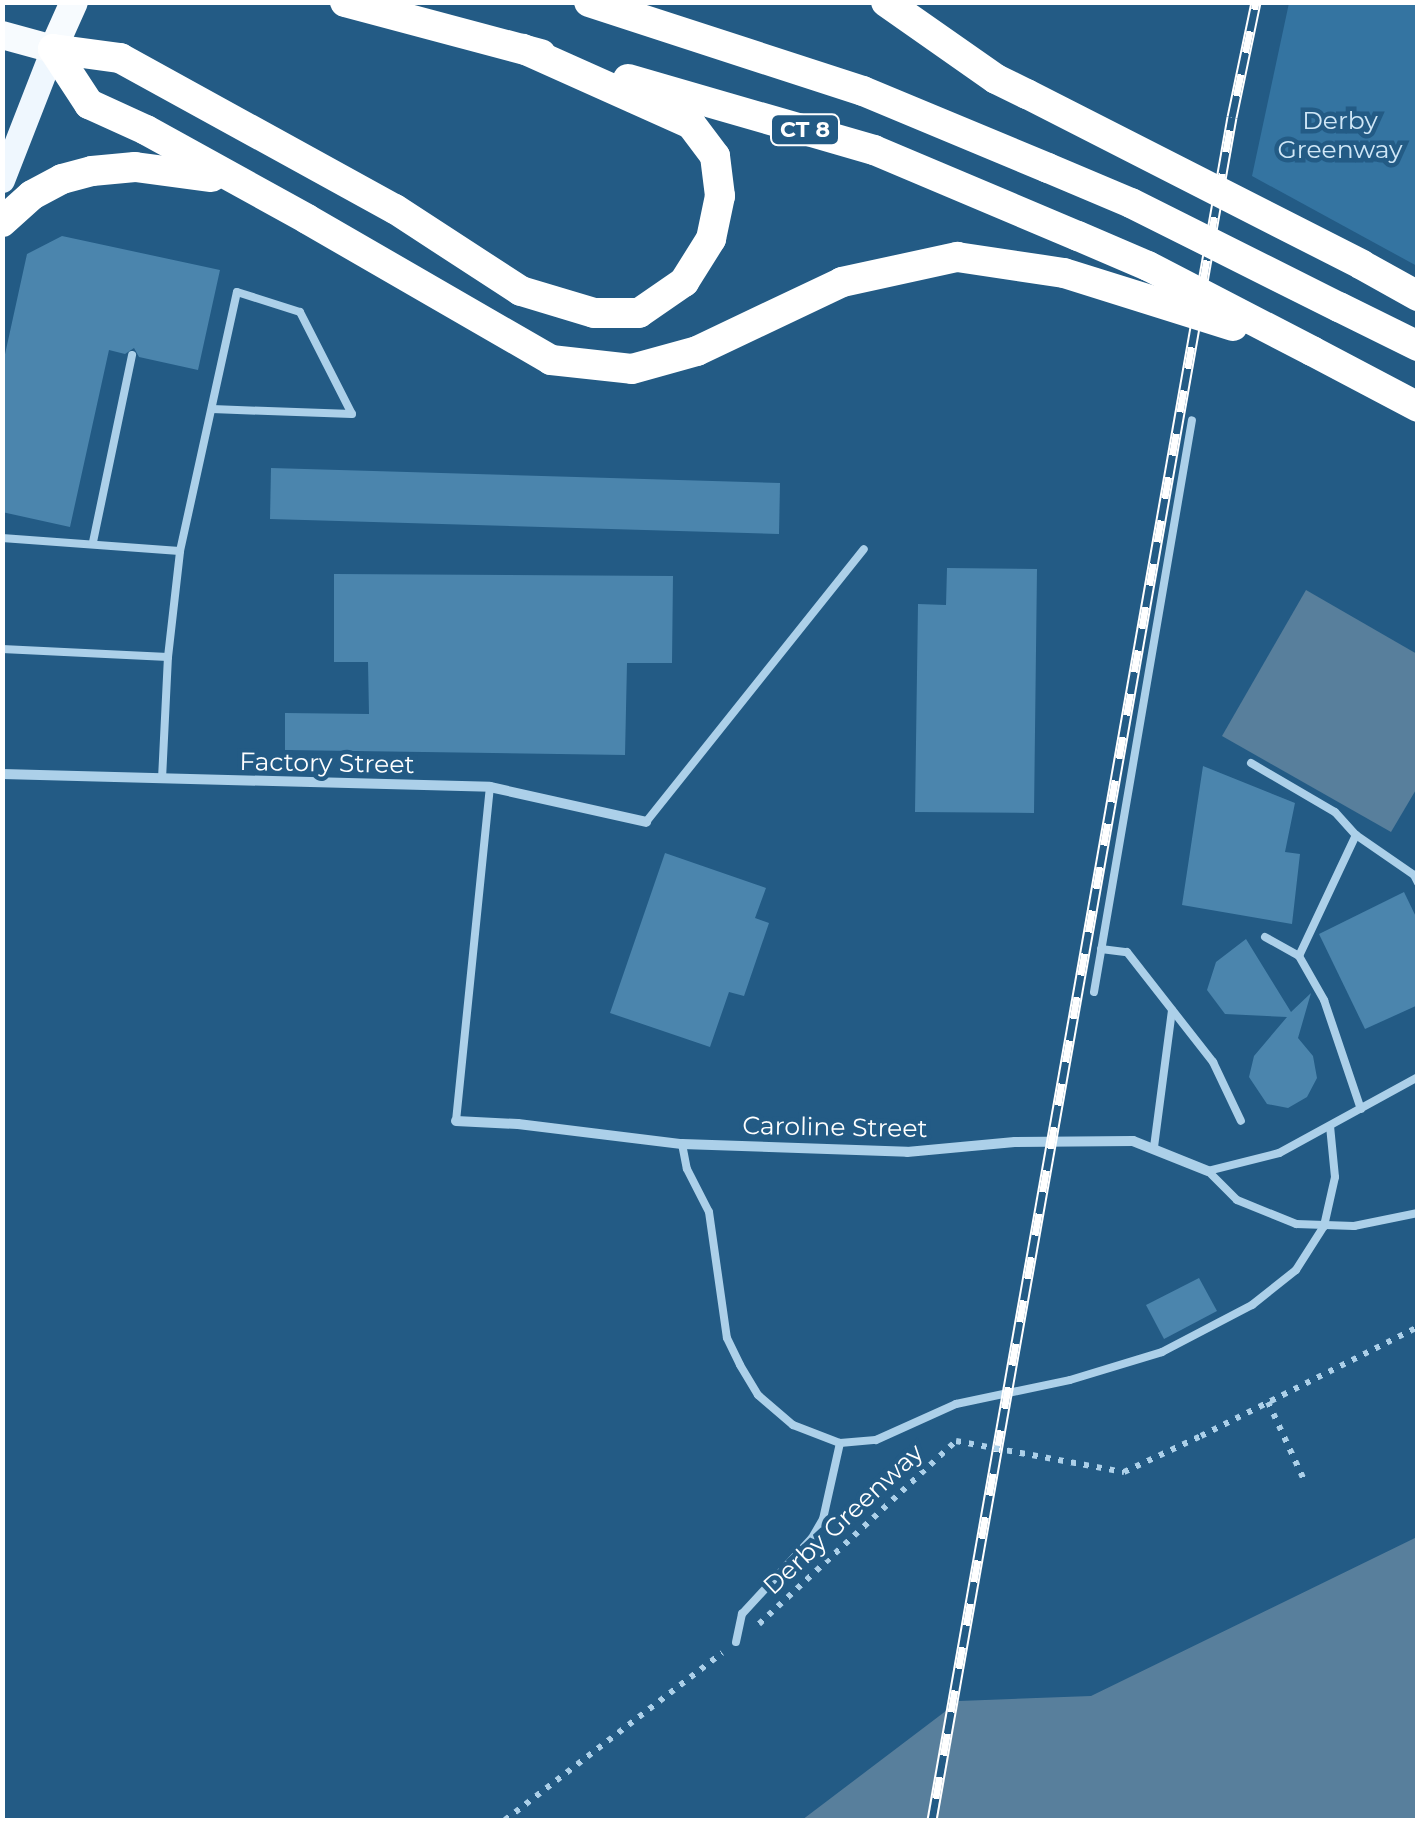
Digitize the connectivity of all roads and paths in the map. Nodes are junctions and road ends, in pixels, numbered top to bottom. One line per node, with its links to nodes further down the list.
1 (74, 2): 6 (highway)
2 (344, 2): 7 (highway, CT 8)
3 (588, 2): 12 (highway, CT 8, bridge)
4 (886, 2): 11 (highway, bridge)
5 (2, 35): 6 (highway)
6 (54, 49): 7 (highway); 8 (main road); 9 (highway)
7 (523, 49): 13 (highway, CT 8, bridge)
8 (2, 180)
9 (252, 190): 10 (highway); 13 (highway, bridge)
10 (2, 222)
11 (1418, 296)
12 (1418, 346)
13 (1312, 352): 15 (highway, CT 8)
14 (132, 356): 19 (lane)
15 (1418, 407)
16 (212, 410): 16 (lane); 21 (lane)
17 (1192, 420): 32 (lane)
18 (2, 538): 19 (lane)
19 (93, 542): 21 (lane)
20 (864, 549): 28 (lane)
21 (180, 552): 23 (lane)
22 (2, 649): 23 (lane)
23 (168, 658): 26 (lane)
24 (1251, 763): 29 (lane)
25 (2, 774): 26 (street, Factory Street)
26 (162, 779): 27 (street, Factory Street)
27 (490, 786): 28 (street, Factory Street); 39 (lane)
28 (646, 822)
29 (1356, 835): 30 (lane); 33 (lane)
30 (1418, 883)
31 (1265, 937): 33 (lane)
32 (1101, 949): 34 (lane); 35 (lane)
33 (1299, 956): 37 (lane)
34 (1094, 992)
35 (1172, 1010): 38 (lane); 42 (lane)
36 (1418, 1077): 37 (lane)
37 (1361, 1108): 40 (lane)
38 (1242, 1120)
39 (456, 1121): 41 (street, Caroline Street)
40 (1330, 1126): 43 (lane); 45 (lane)
41 (682, 1144): 42 (street, Caroline Street); 48 (lane)
42 (1154, 1147): 43 (street, Caroline Street)
43 (1208, 1171): 45 (lane)
44 (1418, 1213): 45 (lane)
45 (1324, 1226): 48 (lane)
46 (1418, 1327): 47 (path, Derby Greenway)
47 (1268, 1402): 49 (path); 50 (path, Derby Greenway, bridge)
48 (840, 1443): 50 (lane)
49 (1304, 1480)
50 (736, 1642): 51 (path, Derby Greenway)
51 (505, 1820)

